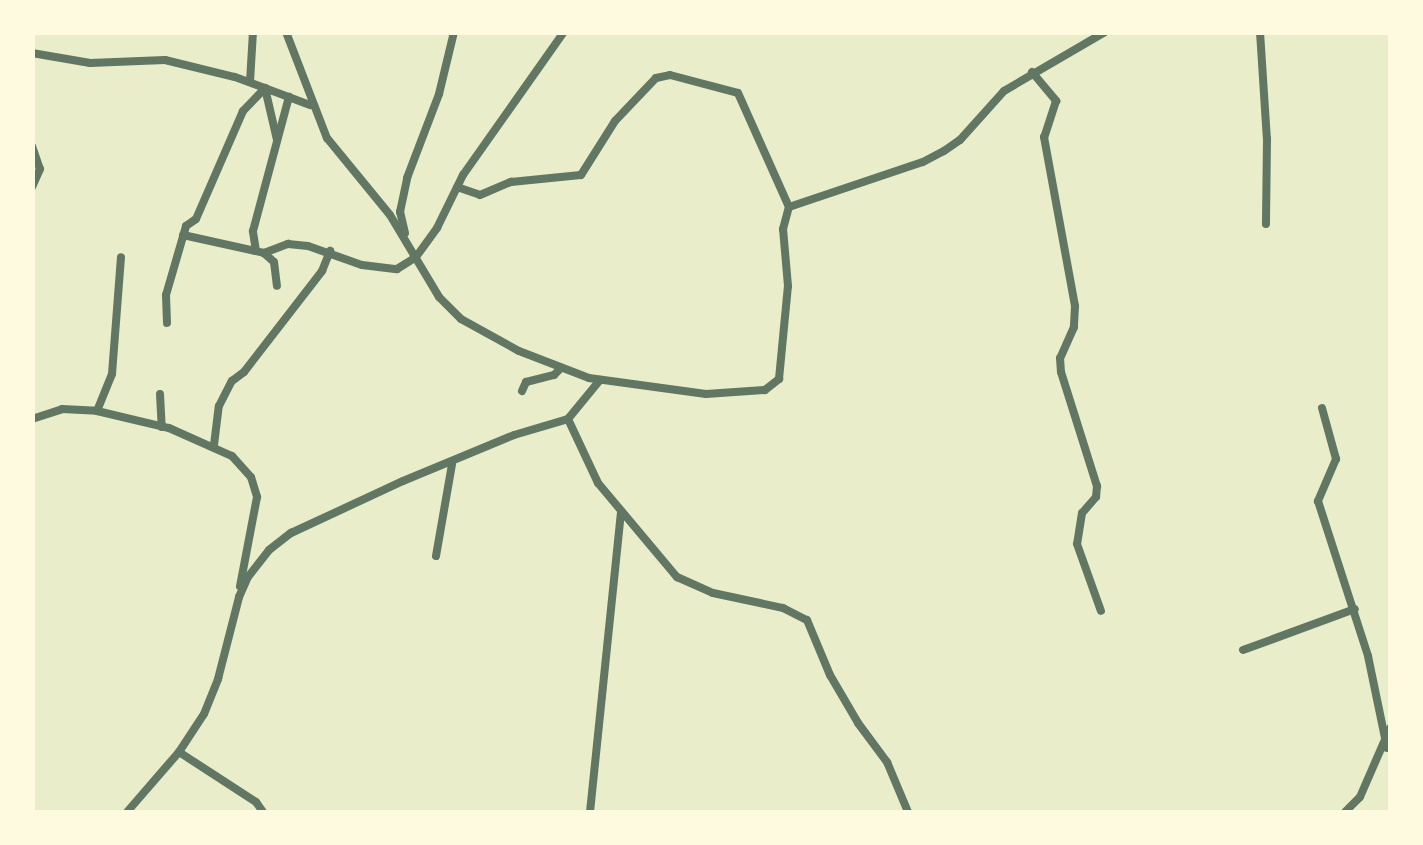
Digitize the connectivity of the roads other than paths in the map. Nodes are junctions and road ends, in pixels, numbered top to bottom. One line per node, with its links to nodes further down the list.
1 (252, 32): 9 (street)
2 (286, 32): 12 (street)
3 (454, 32): 20 (street)
4 (564, 32): 16 (street)
5 (1105, 32): 8 (street)
6 (1260, 32): 18 (street)
7 (32, 52): 9 (street)
8 (1032, 72): 17 (street); 42 (street)
9 (250, 82): 10 (street)
10 (266, 88): 11 (street); 13 (street); 19 (street)
11 (289, 97): 12 (street); 13 (street)
12 (310, 104): 20 (street)
13 (276, 140): 22 (street)
14 (32, 146): 15 (street)
15 (32, 186)
16 (457, 188): 17 (street); 23 (street)
17 (789, 207): 28 (street)
18 (1266, 224)
19 (183, 235): 22 (street); 26 (street)
20 (406, 237): 23 (street)
21 (330, 251): 22 (street); 23 (street); 36 (street)
22 (260, 252): 25 (street)
23 (416, 257): 27 (street)
24 (121, 258): 32 (street)
25 (277, 286)
26 (167, 323)
27 (561, 368): 28 (street); 29 (street)
28 (604, 378): 34 (street)
29 (522, 391)
30 (160, 394): 35 (street)
31 (1322, 408): 41 (street)
32 (97, 411): 33 (street); 35 (street)
33 (32, 419)
34 (568, 419): 37 (street); 38 (street)
35 (162, 427): 36 (street)
36 (214, 445): 40 (street)
37 (452, 464): 39 (street); 40 (street)
38 (621, 513): 49 (street); 50 (street)
39 (436, 556)
40 (239, 597): 46 (street)
41 (1355, 609): 43 (street); 45 (street)
42 (1101, 611)
43 (1242, 650)
44 (1390, 728): 45 (street)
45 (1386, 745): 51 (street)
46 (178, 752): 47 (street); 48 (street)
47 (127, 812)
48 (264, 812)
49 (590, 812)
50 (908, 812)
51 (1345, 812)

